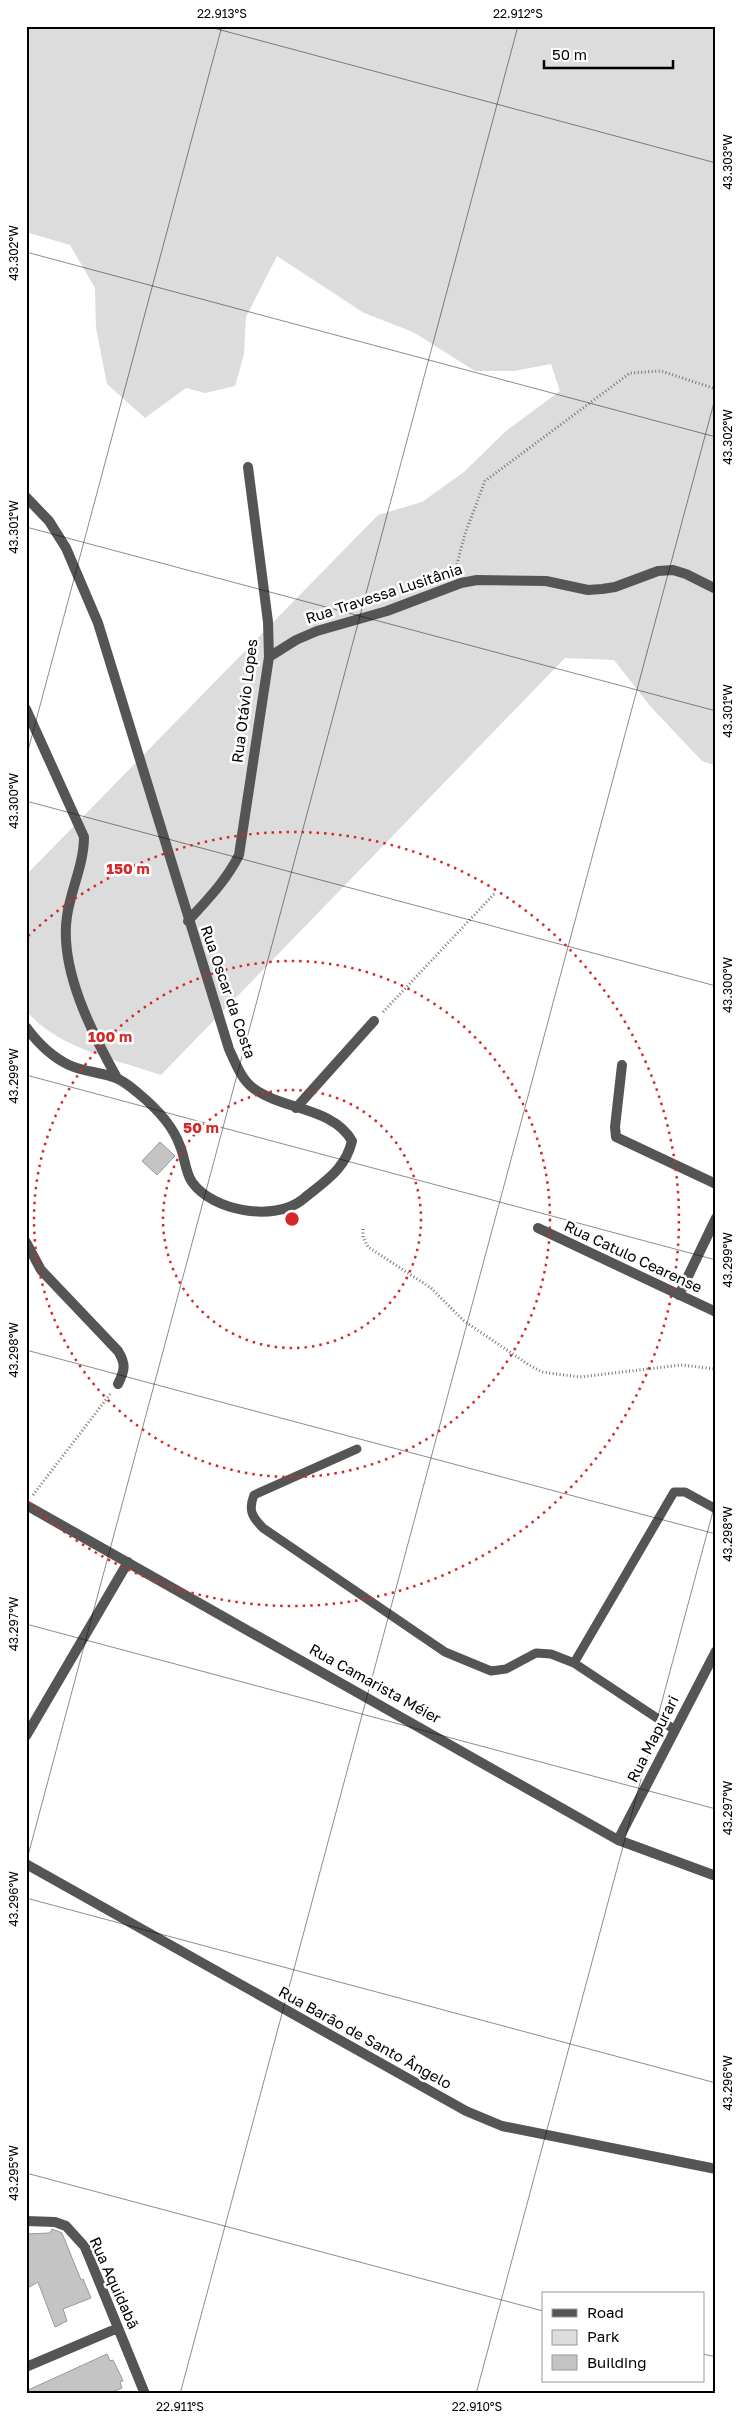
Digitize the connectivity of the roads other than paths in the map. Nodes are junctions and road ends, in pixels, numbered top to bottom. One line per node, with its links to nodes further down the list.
1 (248, 467): 4 (street, Rua Otávio Lopes)
2 (26, 497): 6 (street, Rua Oscar da Costa)
3 (716, 589): 4 (street, Rua Travessa Lusitânia)
4 (269, 657): 6 (street, Rua Otávio Lopes)
5 (26, 709): 10 (street)
6 (188, 921): 11 (street, Rua Oscar da Costa)
7 (374, 1021): 11 (street)
8 (26, 1027): 10 (street, Rua Oscar da Costa)
9 (622, 1065): 12 (street)
10 (117, 1078): 11 (street, Rua Oscar da Costa)
11 (296, 1108)
12 (716, 1184)
13 (716, 1218): 16 (street)
14 (538, 1228): 16 (street, Rua Catulo Cearense)
15 (26, 1242): 18 (street)
16 (679, 1295): 17 (street, Rua Catulo Cearense)
17 (716, 1312)
18 (118, 1384)
19 (357, 1449): 24 (lane)
20 (26, 1505): 22 (street, Rua Camarista Méier)
21 (716, 1509): 24 (lane)
22 (128, 1562): 26 (street); 27 (street, Rua Camarista Méier)
23 (716, 1651): 25 (street, Rua Mapurari)
24 (574, 1664): 25 (lane)
25 (675, 1730): 27 (street, Rua Mapurari)
26 (26, 1736)
27 (618, 1840): 29 (street, Rua Camarista Méier)
28 (26, 1864): 30 (street, Rua Barão de Santo Ângelo)
29 (716, 1876)
30 (716, 2169)
31 (26, 2221): 32 (street, Rua Aquidabã)
32 (118, 2328): 33 (street); 34 (street, Rua Aquidabã)
33 (26, 2367)
34 (146, 2394)

